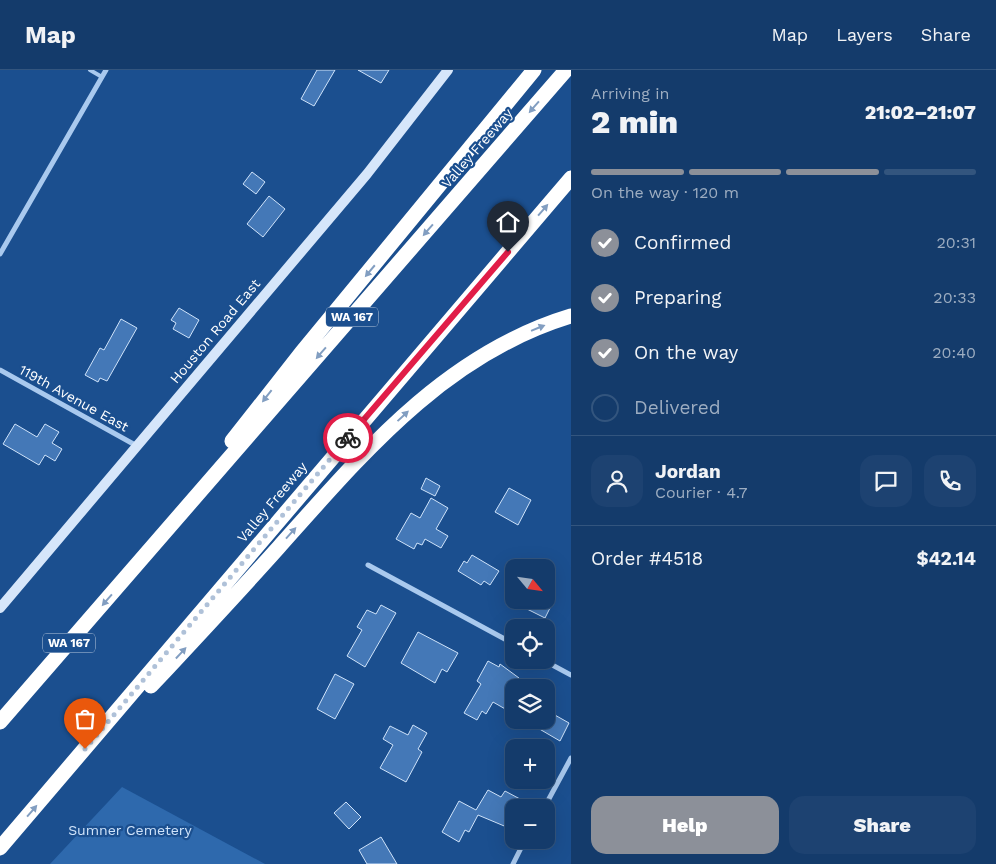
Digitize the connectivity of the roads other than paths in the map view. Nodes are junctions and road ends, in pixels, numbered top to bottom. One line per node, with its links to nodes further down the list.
1 (90, 70): 6 (lane)
2 (106, 70): 6 (street)
3 (448, 70): 11 (street, Houston Road East)
4 (534, 70): 12 (highway, one-way to 12)
5 (566, 70): 12 (highway, Valley Freeway / WA 167, one-way to 12)
6 (102, 77): 8 (street)
7 (571, 178): 19 (highway, Valley Freeway, one-way to 7)
8 (0, 254)
9 (571, 316): 19 (highway, one-way to 9)
10 (0, 370): 11 (street, 119th Avenue East)
11 (137, 446): 14 (street, Houston Road East)
12 (139, 564): 18 (highway, Valley Freeway / WA 167, one-way to 18)
13 (368, 565): 15 (street)
14 (0, 608)
15 (505, 639)
16 (555, 666): 17 (street)
17 (571, 675)
18 (0, 722)
19 (85, 749): 22 (highway, Valley Freeway, one-way to 19)
20 (571, 758): 21 (street)
21 (549, 799)
22 (0, 848)
23 (521, 849): 24 (street)
24 (513, 864)

